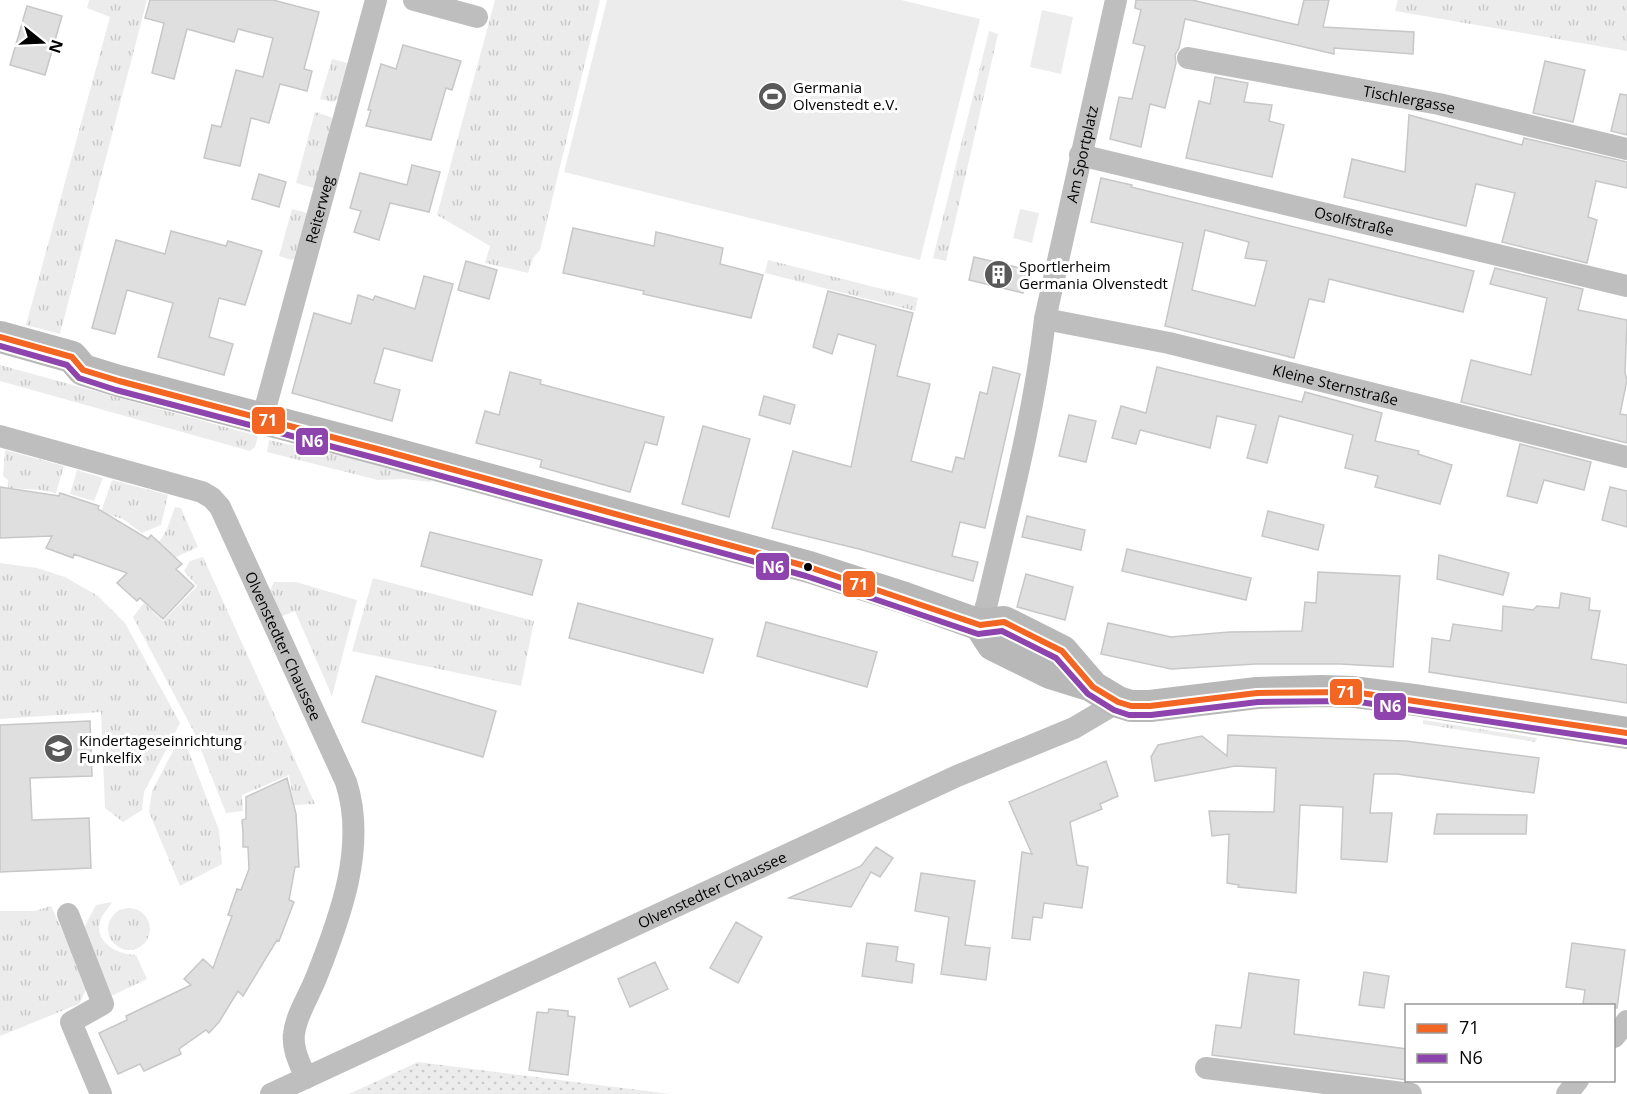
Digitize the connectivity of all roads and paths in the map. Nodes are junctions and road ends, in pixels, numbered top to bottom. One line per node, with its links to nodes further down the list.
1 (376, 0): 13 (street, Reiterweg)
2 (414, 0): 4 (street)
3 (1116, 0): 7 (street, Am Sportplatz)
4 (477, 17)
5 (1188, 58): 6 (street, Tischlergasse)
6 (1627, 149)
7 (1080, 154): 8 (street, Osolfstraße); 9 (street, Am Sportplatz)
8 (1627, 286)
9 (1045, 319): 15 (street, Kleine Sternstraße); 16 (street, Am Sportplatz)
10 (0, 337): 12 (main road)
11 (0, 358): 12 (main road)
12 (83, 370): 13 (main road)
13 (262, 420): 16 (main road)
14 (0, 436): 23 (street, Olvenstedter Chaussee)
15 (1627, 457)
16 (980, 625): 17 (main road)
17 (1106, 695): 18 (main road); 23 (street, Olvenstedter Chaussee)
18 (1627, 733)
19 (68, 914): 25 (street)
20 (1627, 1021): 21 (street)
21 (1615, 1036)
22 (1206, 1068): 27 (street)
23 (306, 1078): 26 (street, Olvenstedter Chaussee)
24 (1576, 1082): 28 (street)
25 (101, 1094)
26 (271, 1094)
27 (1411, 1094)
28 (1567, 1094)

